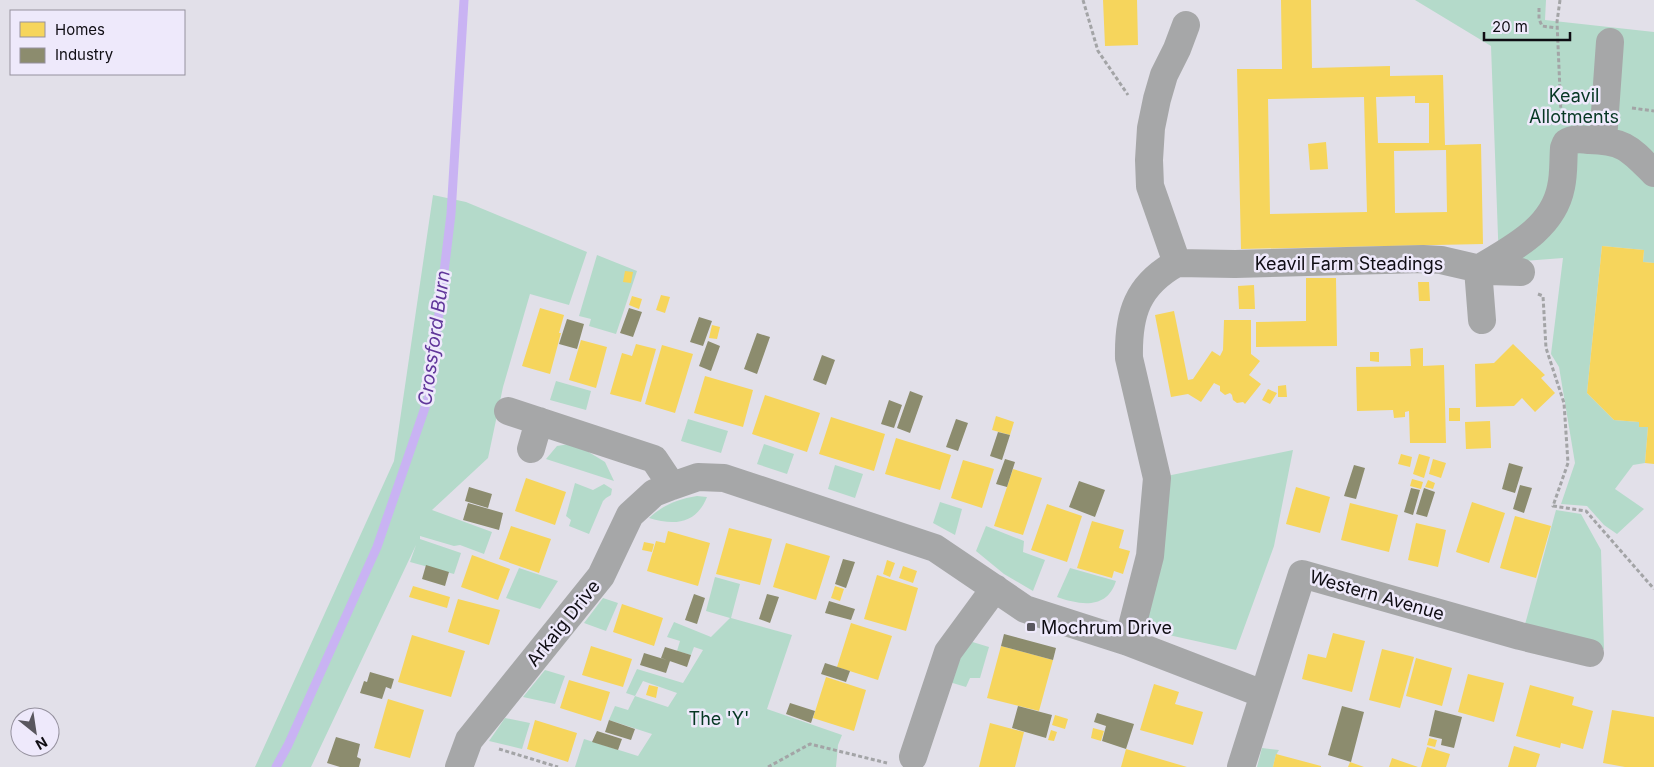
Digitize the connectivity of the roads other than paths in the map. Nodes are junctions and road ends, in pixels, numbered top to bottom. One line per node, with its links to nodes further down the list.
1 (1186, 25): 5 (street)
2 (1610, 42): 3 (street)
3 (1603, 140): 4 (street); 6 (street)
4 (1654, 173)
5 (1177, 263): 6 (street, Keavil Farm Steadings); 14 (street)
6 (1478, 269): 7 (street, Keavil Farm Steadings); 8 (street)
7 (1521, 272)
8 (1482, 320)
9 (508, 411): 10 (street)
10 (539, 421): 11 (street); 12 (street)
11 (531, 449)
12 (672, 486): 13 (street); 18 (street, Arkaig Drive)
13 (995, 588): 14 (street); 17 (street)
14 (1128, 642): 16 (street)
15 (1590, 654): 16 (street, Western Avenue)
16 (1264, 694): 19 (street, Western Avenue)
17 (913, 757)
18 (459, 767)
19 (1241, 767)

